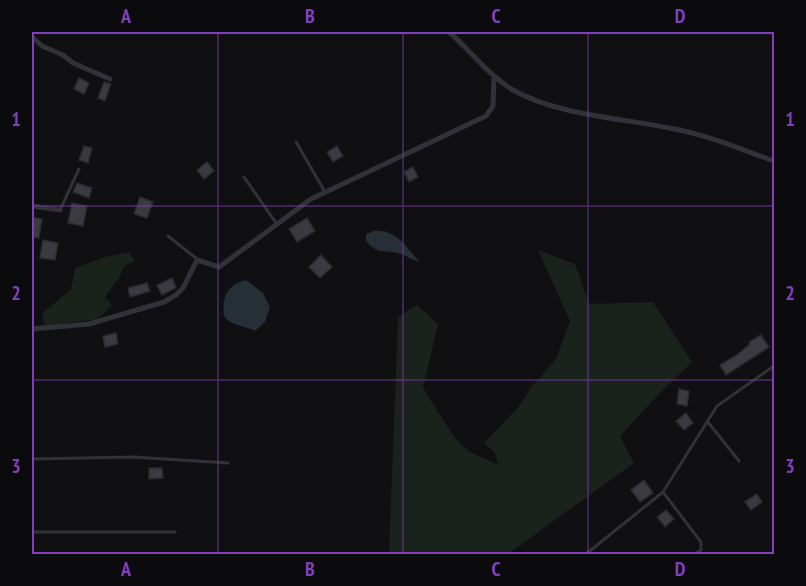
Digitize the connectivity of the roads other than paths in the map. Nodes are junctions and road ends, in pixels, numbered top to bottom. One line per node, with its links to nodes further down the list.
1 (449, 32): 3 (street)
2 (32, 37): 4 (street)
3 (494, 78): 6 (street); 9 (street)
4 (110, 79)
5 (296, 142): 9 (lane)
6 (774, 161)
7 (80, 170): 11 (lane)
8 (244, 177): 12 (lane)
9 (325, 193): 12 (street)
10 (32, 206): 11 (street)
11 (60, 210)
12 (276, 223): 14 (street)
13 (168, 236): 14 (lane)
14 (197, 260): 15 (street)
15 (32, 329)
16 (774, 366): 17 (lane)
17 (707, 421): 19 (lane); 21 (lane)
18 (32, 459): 20 (lane)
19 (739, 461)
20 (228, 462)
21 (663, 492): 24 (lane); 25 (lane)
22 (32, 532): 23 (lane)
23 (175, 532)
24 (588, 554)
25 (695, 555)

